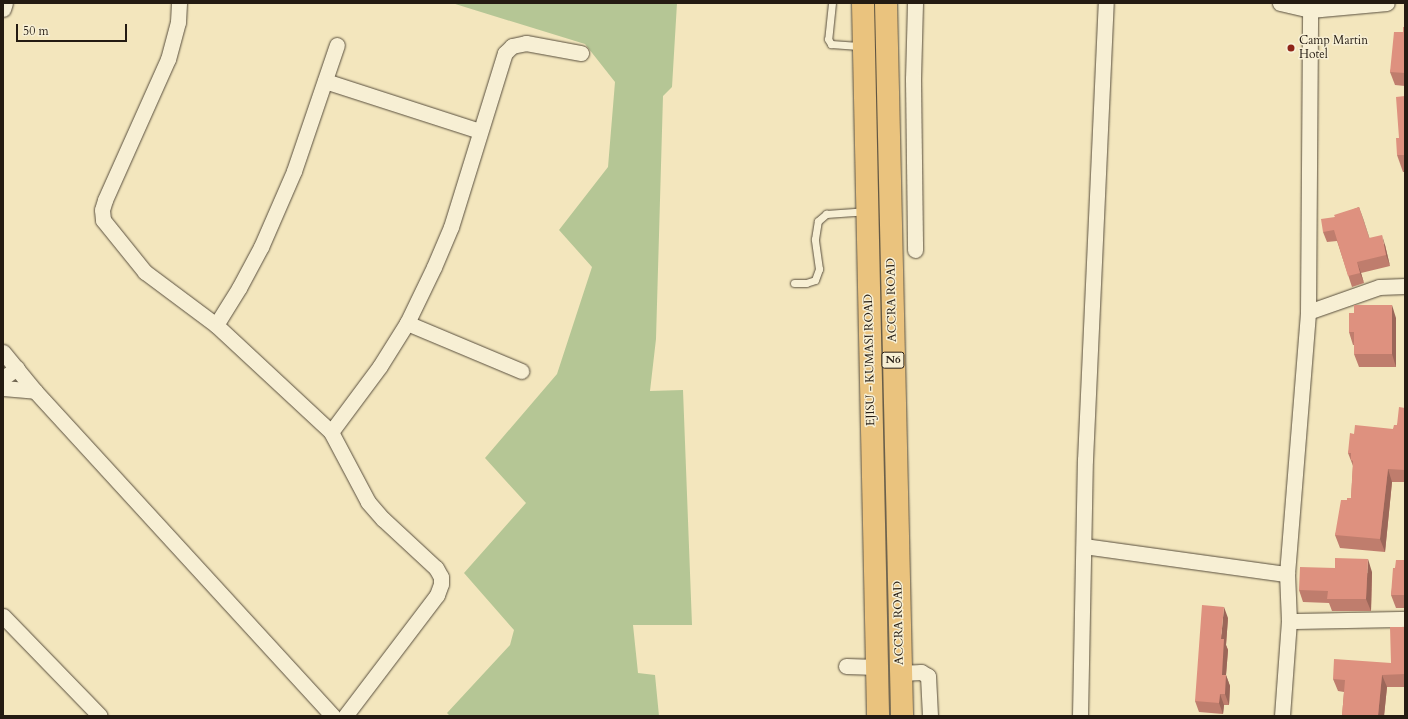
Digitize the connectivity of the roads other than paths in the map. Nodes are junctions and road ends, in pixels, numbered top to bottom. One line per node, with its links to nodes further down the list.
1 (5, 3): 10 (street)
2 (179, 3): 23 (street)
3 (832, 3): 13 (lane)
4 (863, 3): 13 (highway, EJISU - KUMASI ROAD / N6)
5 (886, 3): 38 (highway, ACCRA ROAD / N6)
6 (914, 3): 18 (street)
7 (1106, 3): 31 (street)
8 (1280, 3): 11 (street)
9 (1387, 3): 11 (street)
10 (3, 9)
11 (1310, 10): 21 (street)
12 (337, 45): 15 (street)
13 (864, 46): 17 (highway, EJISU - KUMASI ROAD / N6)
14 (580, 53): 16 (street)
15 (325, 81): 16 (street); 23 (street)
16 (480, 131): 22 (street)
17 (867, 211): 19 (lane); 37 (highway, EJISU - KUMASI ROAD / N6)
18 (915, 250)
19 (794, 283)
20 (1405, 286): 21 (street)
21 (1308, 312): 32 (street)
22 (407, 324): 26 (street); 30 (street)
23 (216, 325): 30 (street)
24 (3, 352): 25 (street)
25 (17, 368): 27 (street); 29 (street)
26 (521, 371)
27 (3, 378)
28 (3, 388): 29 (street)
29 (35, 391): 40 (street)
30 (331, 432): 41 (street)
31 (1084, 546): 32 (street); 45 (street)
32 (1287, 574): 35 (street)
33 (3, 616): 39 (street)
34 (1405, 619): 35 (street)
35 (1289, 621): 46 (street)
36 (846, 666): 37 (street)
37 (876, 668): 42 (highway, EJISU - KUMASI ROAD / N6)
38 (900, 673): 43 (highway, ACCRA ROAD / N6); 44 (street)
39 (100, 716)
40 (333, 716)
41 (345, 716)
42 (878, 716)
43 (902, 716)
44 (930, 716)
45 (1080, 716)
46 (1282, 716)

